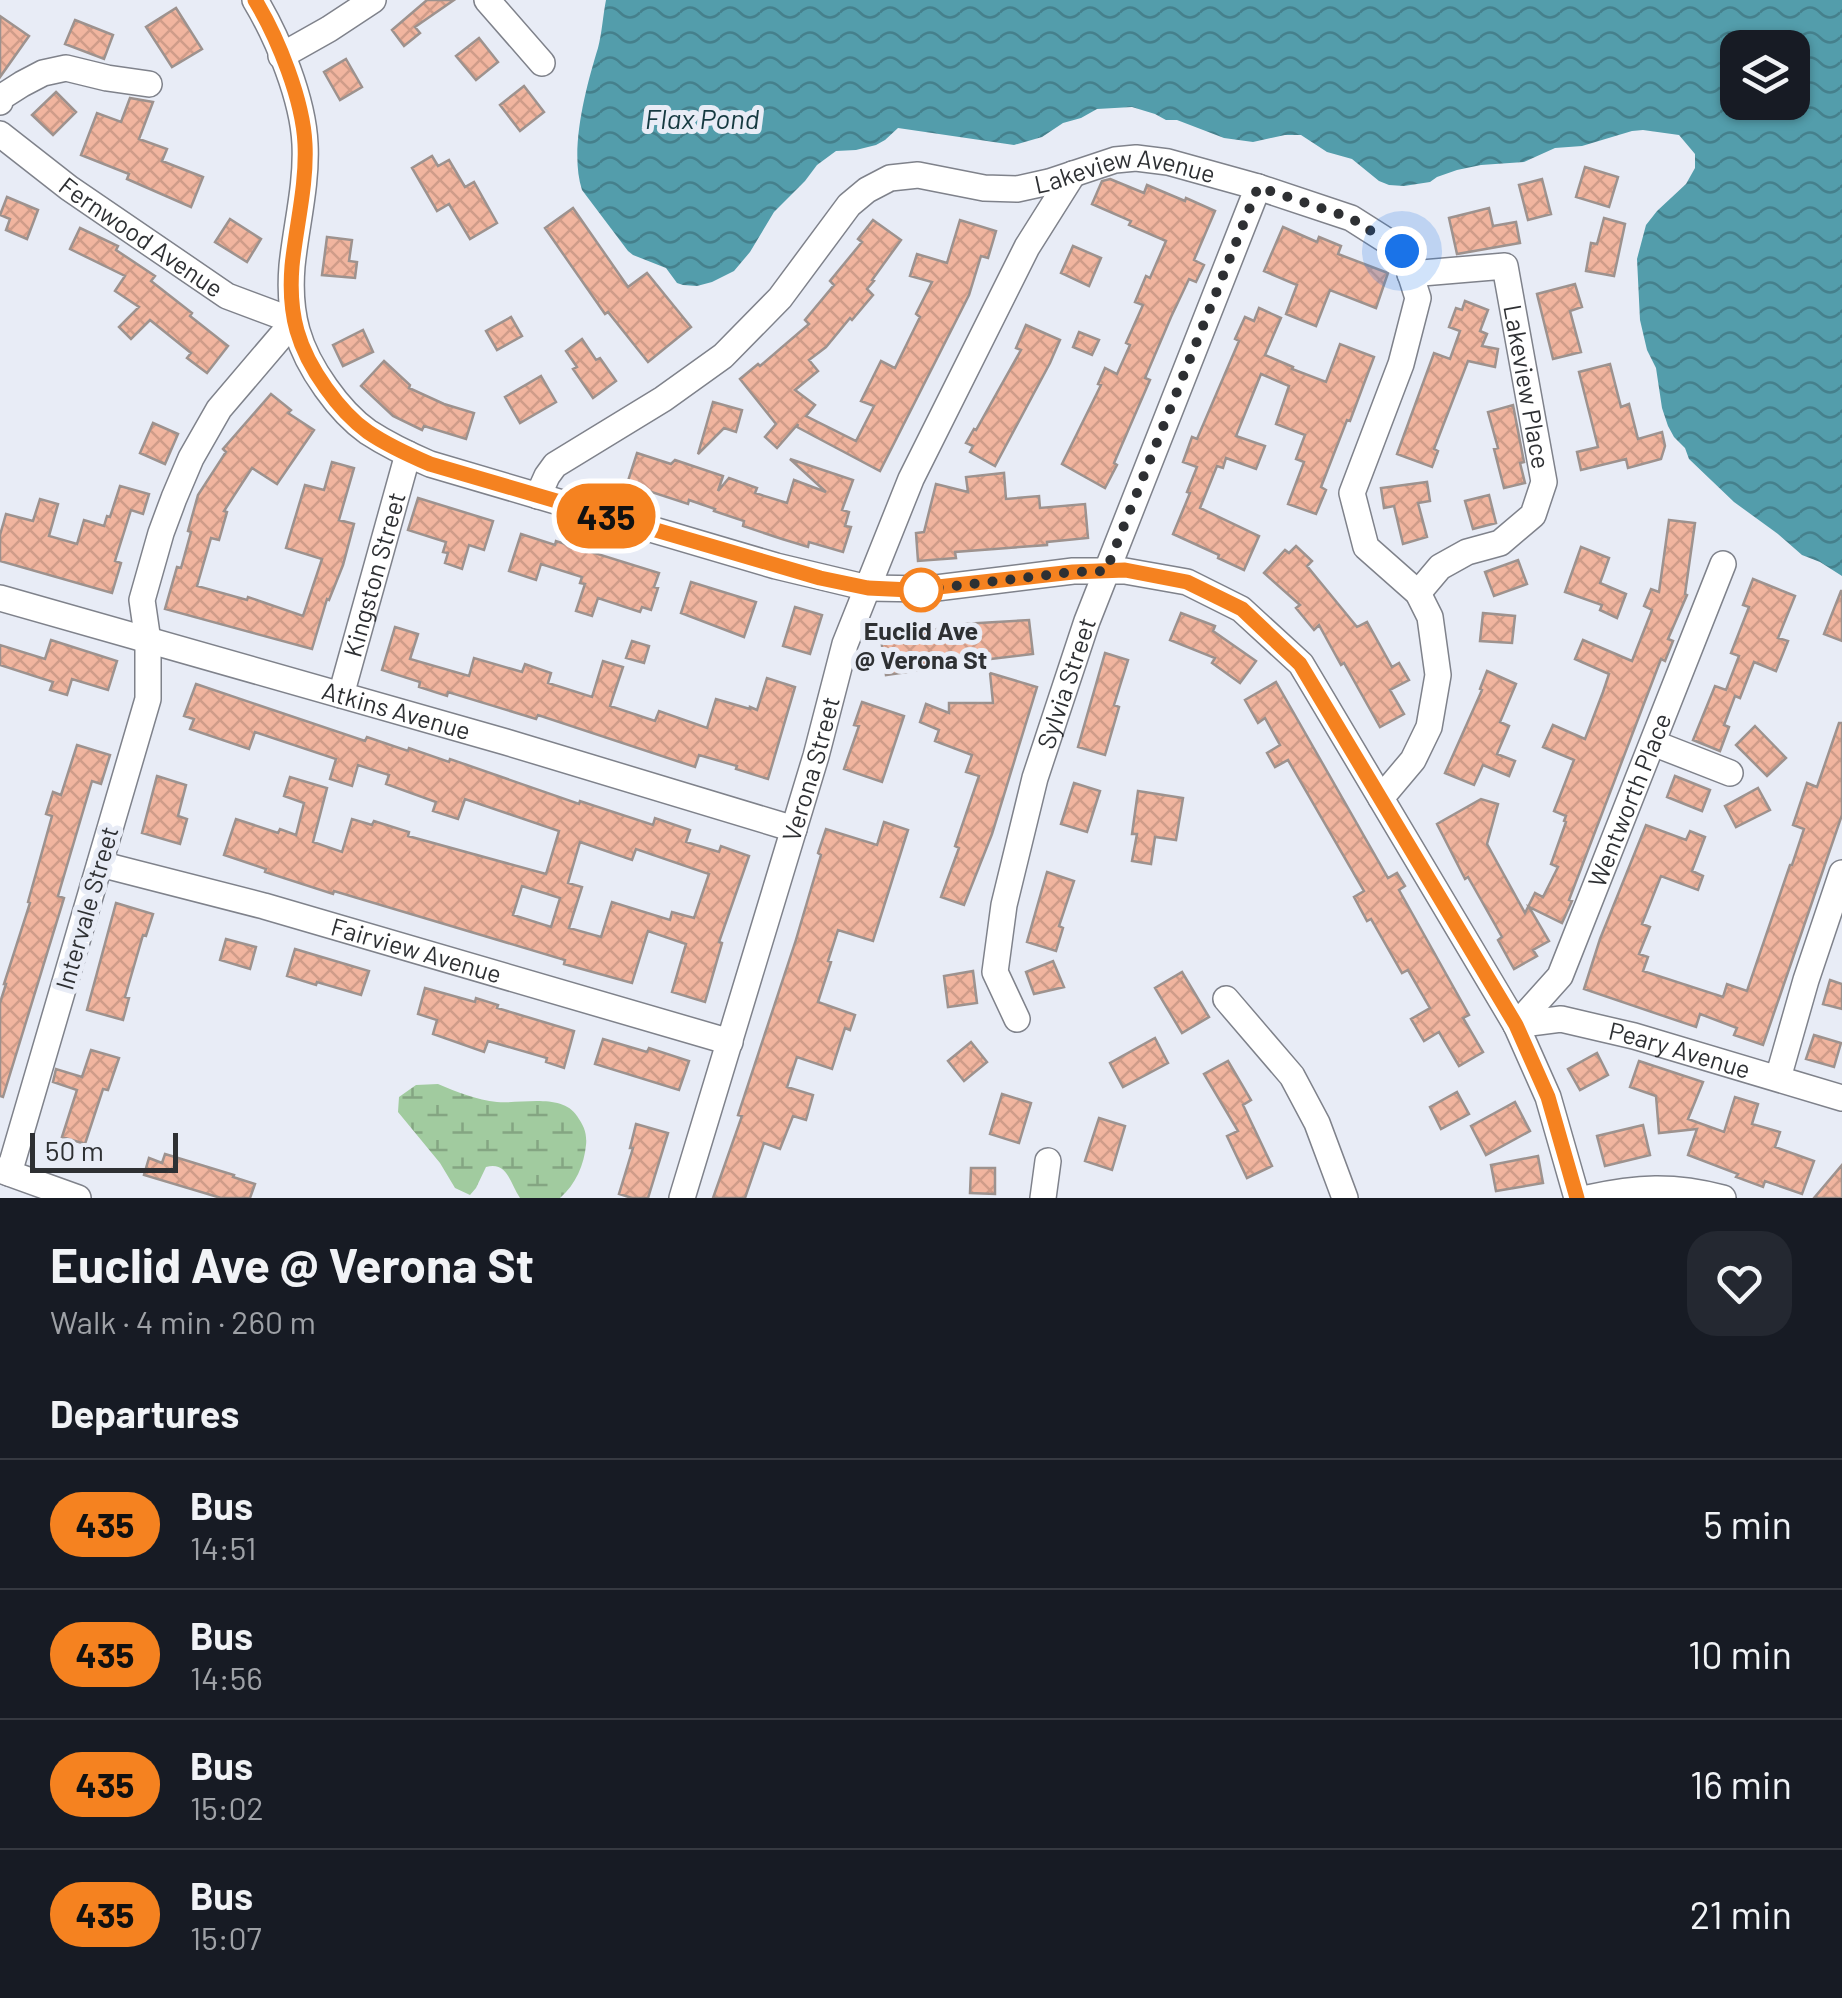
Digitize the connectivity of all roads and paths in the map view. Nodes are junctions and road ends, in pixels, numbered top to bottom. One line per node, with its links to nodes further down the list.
1 (255, 0): 4 (street)
2 (374, 0): 4 (street)
3 (487, 0): 5 (street)
4 (281, 56): 14 (street)
5 (542, 63)
6 (149, 84): 7 (street)
7 (0, 102)
8 (0, 134): 14 (street, Fernwood Avenue)
9 (1073, 174): 10 (street, Lakeview Avenue); 11 (street, Lakeview Avenue); 12 (street, Verona Street)
10 (1258, 187): 13 (street, Lakeview Avenue); 18 (street, Sylvia Street)
11 (1007, 190): 12 (street); 16 (street, Lakeview Avenue)
12 (1027, 247): 19 (street, Verona Street)
13 (1410, 274): 20 (street); 20 (street, Lakeview Place)
14 (294, 321): 15 (street); 22 (street, Intervale Street)
15 (408, 454): 16 (street); 23 (street, Kingston Street)
16 (538, 496): 19 (street)
17 (1723, 564): 24 (street, Wentworth Place)
18 (1106, 571): 19 (street); 26 (street); 31 (street, Sylvia Street)
19 (868, 588): 27 (street, Verona Street)
20 (1418, 593): 26 (street)
21 (0, 598): 22 (street, Atkins Avenue)
22 (148, 641): 23 (street, Atkins Avenue); 28 (street, Intervale Street)
23 (341, 695): 27 (street, Atkins Avenue)
24 (1653, 743): 25 (street); 32 (street, Wentworth Place)
25 (1730, 773)
26 (1382, 798): 32 (street)
27 (794, 829): 33 (street, Verona Street)
28 (100, 864): 33 (street, Fairview Avenue); 37 (street, Intervale Street)
29 (1842, 873): 34 (street)
30 (1226, 999): 41 (street)
31 (1017, 1019)
32 (1516, 1025): 34 (street, Peary Avenue); 42 (street)
33 (730, 1042): 39 (street, Verona Street)
34 (1778, 1078): 35 (street, Peary Avenue)
35 (1842, 1098)
36 (1048, 1162): 40 (street)
37 (4, 1171): 38 (street)
38 (78, 1198)
39 (682, 1198)
40 (1043, 1198)
41 (1345, 1198)
42 (1576, 1198)
43 (1588, 1198): 44 (street)
44 (1722, 1198)

